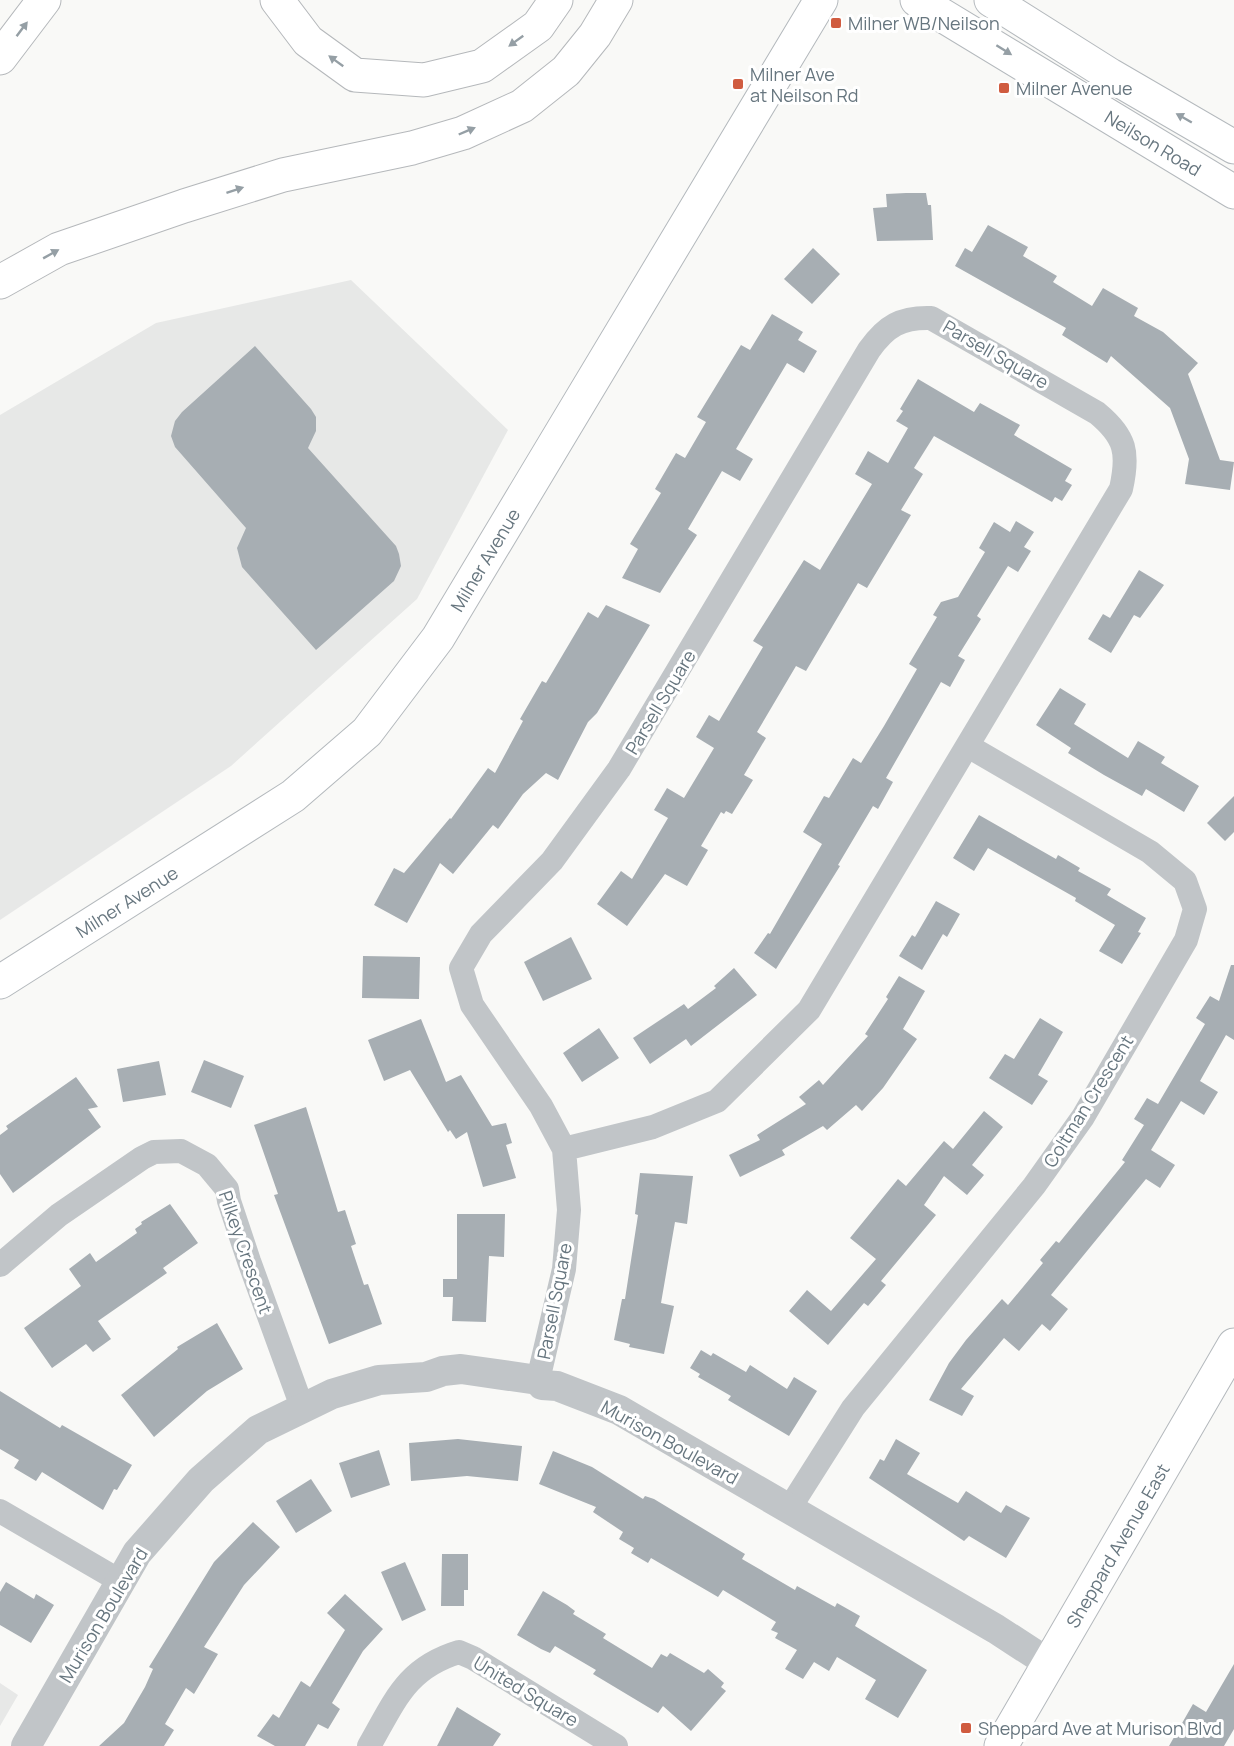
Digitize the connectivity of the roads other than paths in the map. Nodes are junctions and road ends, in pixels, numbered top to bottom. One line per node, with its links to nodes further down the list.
1 (44, 0): 8 (main road, one-way to 1)
2 (277, 0): 3 (main road, one-way to 2)
3 (556, 0)
4 (616, 0): 11 (main road, one-way to 4)
5 (821, 0): 13 (main road, Milner Avenue)
6 (917, 0): 10 (main road, Neilson Road, one-way to 10)
7 (991, 0): 9 (main road, Neilson Road, one-way to 7)
8 (0, 58)
9 (1234, 147)
10 (1234, 192)
11 (0, 282)
12 (968, 746): 14 (street, Parsell Square); 14 (street, Parsell Square); 19 (street, Coltman Crescent)
13 (0, 982)
14 (564, 1149): 17 (street, Parsell Square)
15 (0, 1265): 18 (street, Pilkey Crescent)
16 (1234, 1345): 22 (main road, Sheppard Avenue East)
17 (538, 1380): 18 (street, Murison Boulevard); 19 (street, Murison Boulevard)
18 (302, 1407): 21 (street, Murison Boulevard)
19 (789, 1509): 22 (street, Murison Boulevard)
20 (0, 1511): 21 (street)
21 (120, 1581): 23 (street, Murison Boulevard)
22 (1050, 1664): 26 (main road, Sheppard Avenue East)
23 (26, 1746)
24 (369, 1746): 25 (street, United Square)
25 (616, 1746)
26 (1001, 1746)

